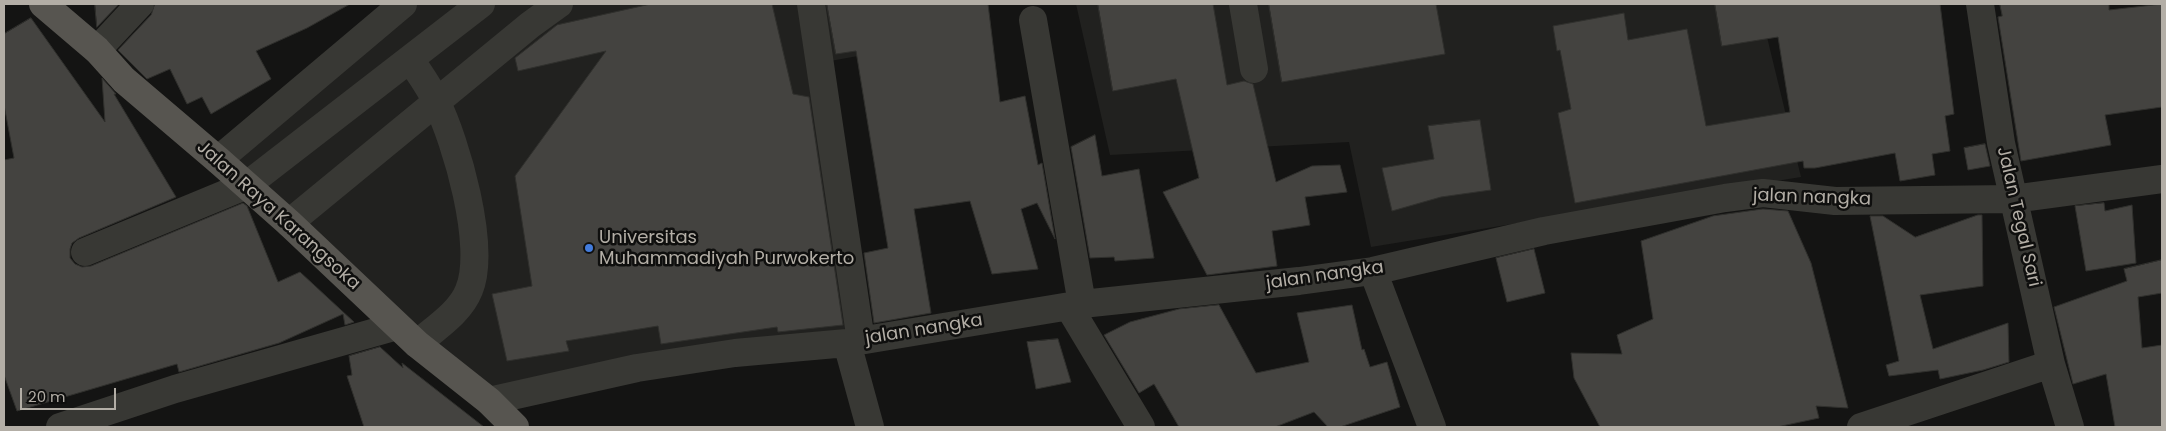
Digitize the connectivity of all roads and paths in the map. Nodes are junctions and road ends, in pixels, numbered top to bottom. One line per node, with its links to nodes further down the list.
1 (43, 4): 10 (main road, Jalan Raya Karangsoka)
2 (140, 4): 10 (street)
3 (403, 4): 14 (street)
4 (481, 4): 11 (street)
5 (559, 4): 13 (street)
6 (811, 4): 23 (street)
7 (1243, 4): 12 (street)
8 (1980, 4): 17 (street, Jalan Tegal Sari)
9 (1033, 20): 21 (street)
10 (96, 50): 14 (main road, Jalan Raya Karangsoka)
11 (410, 59): 13 (street); 16 (street)
12 (1254, 70)
13 (436, 101): 18 (street); 22 (street)
14 (218, 160): 16 (main road, Jalan Raya Karangsoka)
15 (2162, 179): 17 (street, jalan nangka)
16 (247, 185): 18 (main road, Jalan Raya Karangsoka); 19 (street)
17 (2013, 199): 20 (street, jalan nangka); 24 (street, Jalan Tegal Sari)
18 (289, 223): 22 (main road, Jalan Raya Karangsoka)
19 (84, 252)
20 (1373, 271): 21 (street, jalan nangka); 30 (street)
21 (1075, 305): 23 (street, jalan nangka); 29 (street)
22 (407, 335): 25 (main road, Jalan Raya Karangsoka); 26 (street)
23 (854, 342): 25 (street, jalan nangka); 28 (street)
24 (2051, 364): 31 (street); 32 (street, Jalan Tegal Sari)
25 (489, 401): 27 (main road, Jalan Raya Karangsoka)
26 (60, 427)
27 (515, 427)
28 (870, 427)
29 (1141, 427)
30 (1432, 427)
31 (1861, 427)
32 (2070, 427)

